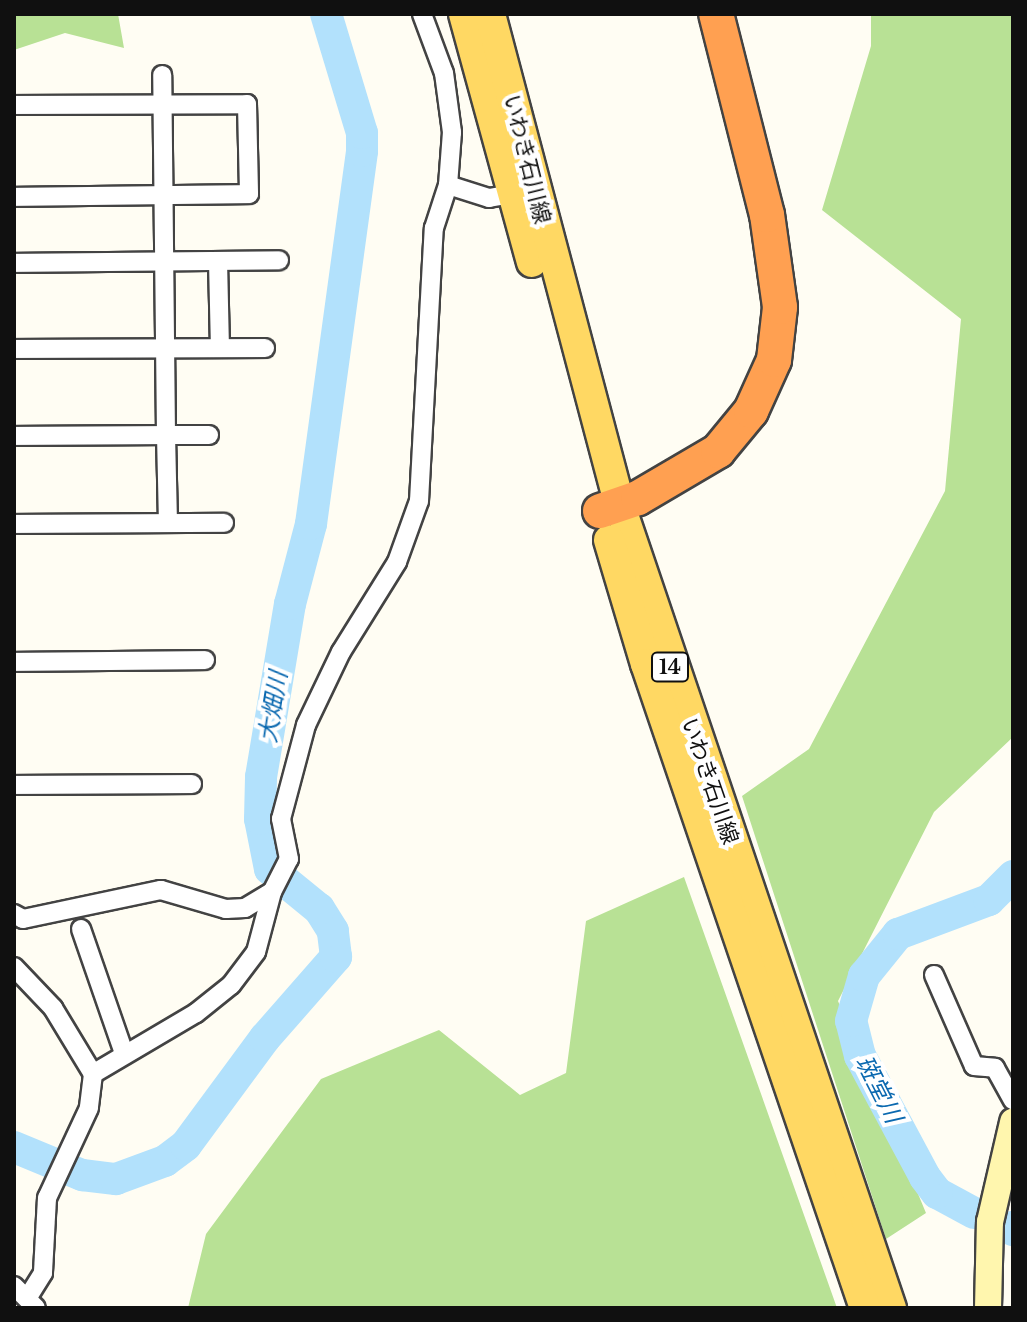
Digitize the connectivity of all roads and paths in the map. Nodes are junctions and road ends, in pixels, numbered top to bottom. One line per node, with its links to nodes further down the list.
1 (422, 14): 10 (street)
2 (464, 14): 11 (main road, いわき石川線 / 14)
3 (490, 14): 11 (main road, いわき石川線 / 14)
4 (716, 14): 9 (highway)
5 (735, 14): 9 (highway)
6 (162, 75): 7 (street)
7 (162, 104): 8 (street); 12 (street); 12 (street)
8 (14, 105)
9 (746, 124): 25 (highway)
10 (448, 185): 11 (street); 33 (street)
11 (524, 192): 25 (main road, いわき石川線 / 14)
12 (163, 196): 13 (street); 15 (street)
13 (14, 197)
14 (279, 260): 16 (street)
15 (164, 261): 16 (street); 17 (street); 18 (street)
16 (218, 261): 19 (street)
17 (14, 263)
18 (166, 348): 19 (street); 21 (street); 22 (street)
19 (220, 348): 20 (street)
20 (265, 348)
21 (14, 349)
22 (166, 435): 23 (street); 24 (street); 26 (street)
23 (209, 435)
24 (14, 436)
25 (610, 508): 43 (main road, いわき石川線 / 14); 44 (main road, いわき石川線 / 14)
26 (168, 523): 27 (street); 28 (street)
27 (224, 523)
28 (14, 524)
29 (205, 660): 30 (street)
30 (14, 662)
31 (192, 784): 32 (street)
32 (14, 785)
33 (273, 890): 34 (street); 38 (street)
34 (14, 914)
35 (81, 929): 38 (street)
36 (14, 967): 39 (street)
37 (934, 975): 40 (street)
38 (124, 1053): 39 (street)
39 (93, 1074): 42 (street)
40 (1013, 1100)
41 (1013, 1122): 45 (main road)
42 (26, 1297)
43 (865, 1308)
44 (891, 1308)
45 (988, 1308)

